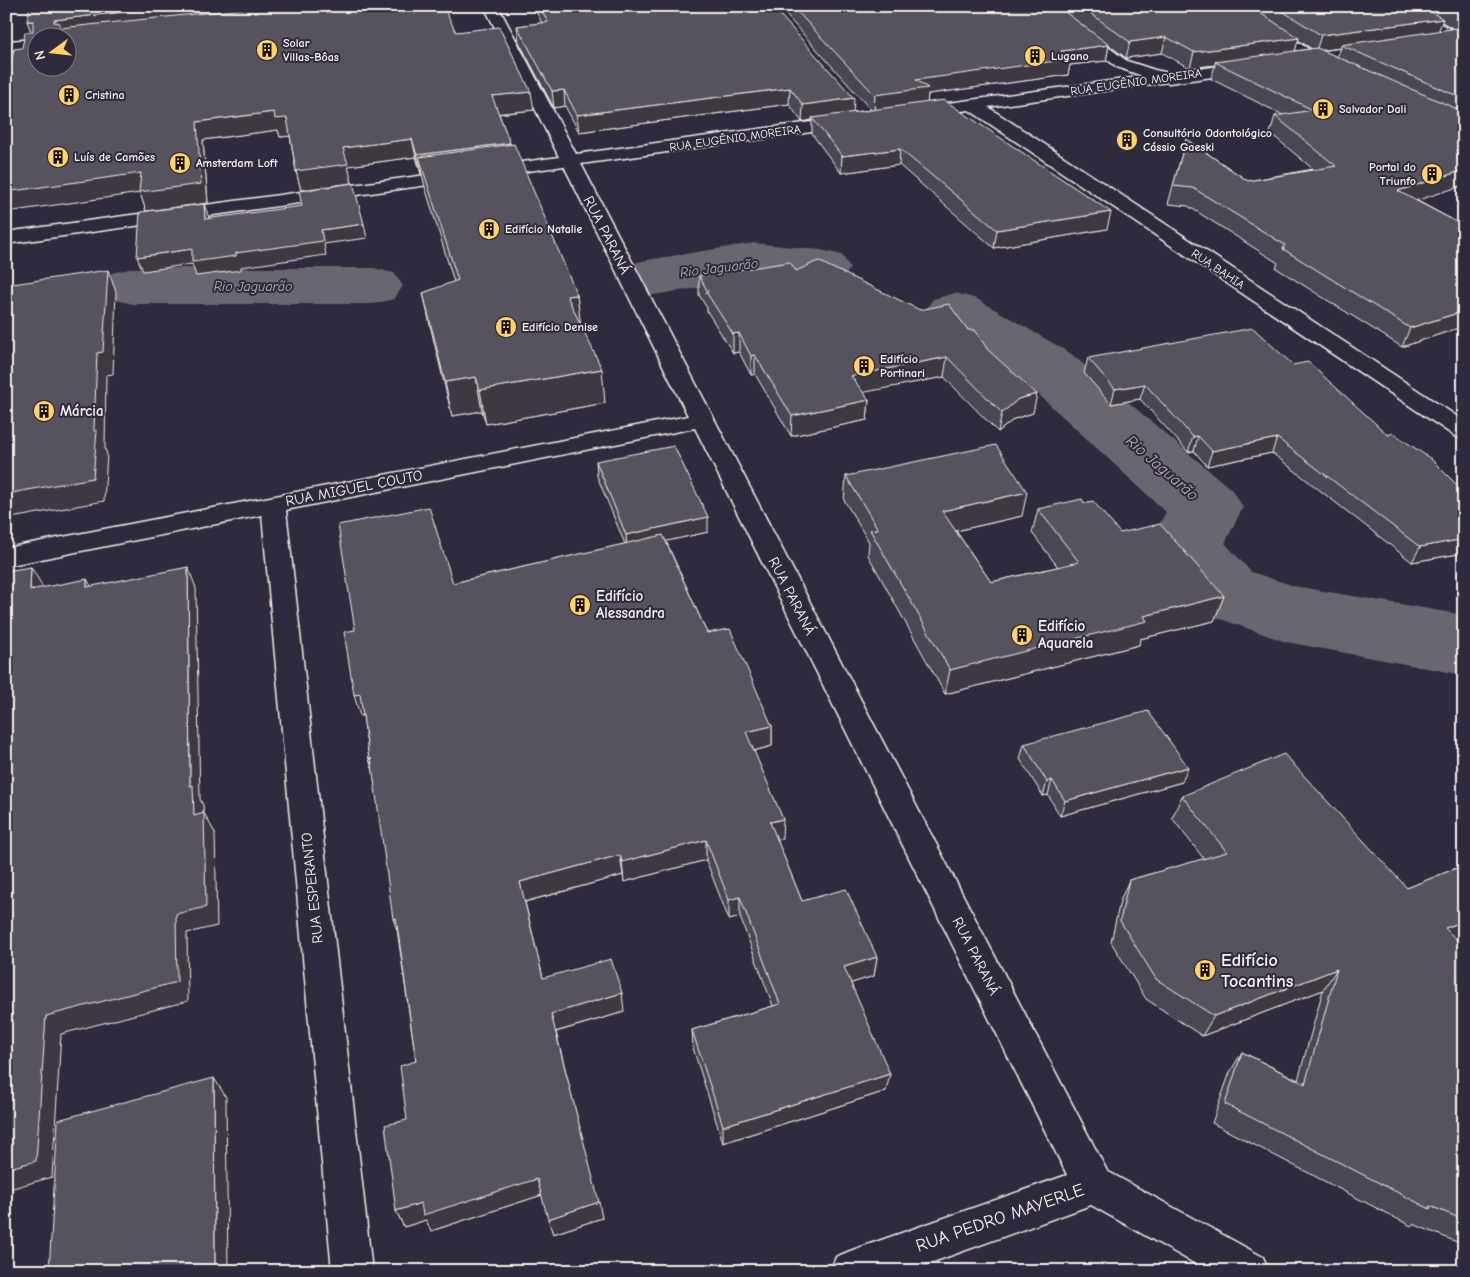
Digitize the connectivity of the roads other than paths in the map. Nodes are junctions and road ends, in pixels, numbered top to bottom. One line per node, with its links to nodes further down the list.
1 (491, 6): 18 (street, RUA PARANÁ)
2 (1044, 6): 11 (street)
3 (1232, 6): 10 (street)
4 (1398, 6): 5 (street)
5 (1460, 38): 6 (street)
6 (1428, 42)
7 (28, 44): 8 (street)
8 (6, 46)
9 (1390, 47): 10 (street, RUA EUGÊNIO MOREIRA)
10 (1313, 58): 12 (street); 13 (street, RUA EUGÊNIO MOREIRA)
11 (1122, 64): 13 (street); 14 (street)
12 (1353, 76)
13 (1169, 78): 14 (street, RUA EUGÊNIO MOREIRA)
14 (1118, 85): 15 (street, RUA EUGÊNIO MOREIRA)
15 (973, 105): 16 (street, RUA EUGÊNIO MOREIRA); 21 (street, RUA BAHIA)
16 (897, 115)
17 (868, 119): 18 (street, RUA EUGÊNIO MOREIRA)
18 (570, 160): 19 (street, RUA EUGÊNIO MOREIRA); 20 (street, RUA PARANÁ)
19 (6, 238)
20 (702, 420): 22 (street, RUA MIGUEL COUTO); 24 (street, RUA PARANÁ)
21 (1464, 432)
22 (272, 504): 23 (street, RUA MIGUEL COUTO); 25 (street, RUA ESPERANTO)
23 (6, 557)
24 (1093, 1185): 26 (street, RUA PEDRO MAYERLE); 27 (street)
25 (352, 1271)
26 (850, 1271)
27 (1249, 1271)

